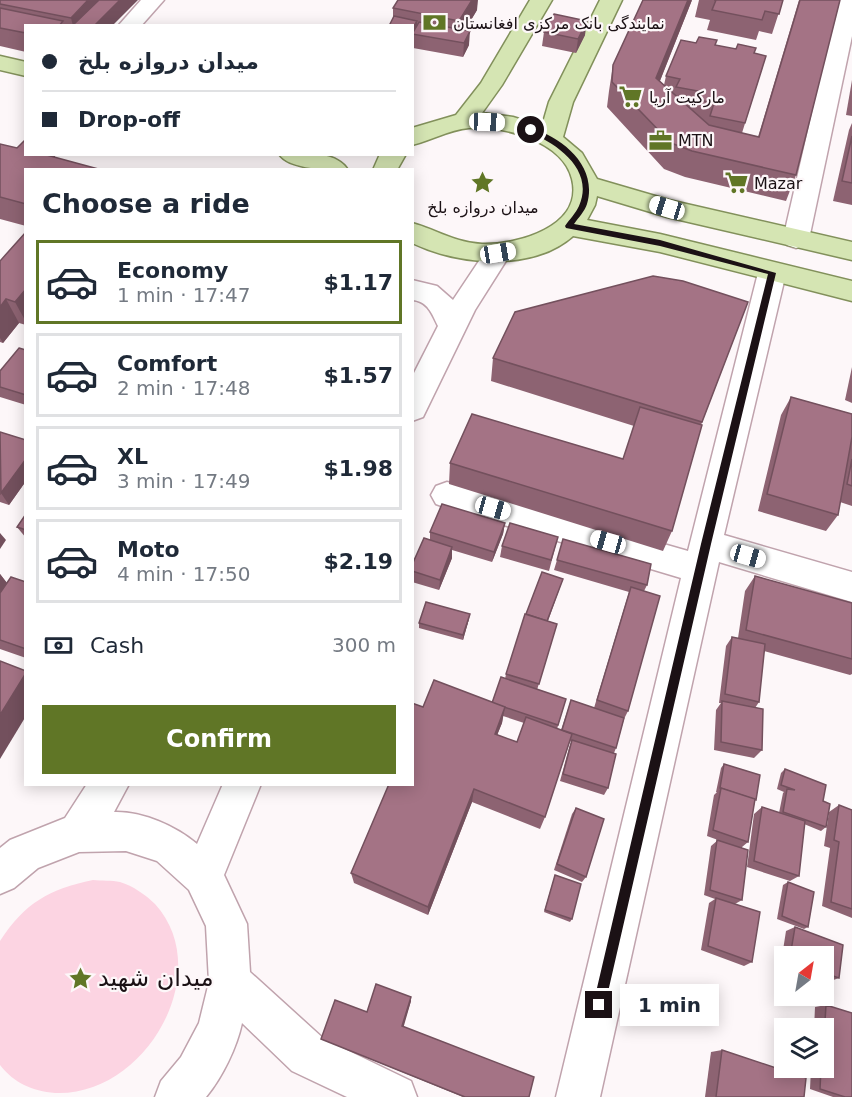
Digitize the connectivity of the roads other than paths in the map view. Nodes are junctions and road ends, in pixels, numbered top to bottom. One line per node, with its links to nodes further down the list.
1 (153, 0): 5 (street)
2 (541, 0): 11 (main road)
3 (611, 0): 13 (main road)
4 (849, 0): 6 (street)
5 (131, 24)
6 (845, 61): 19 (street)
7 (0, 63): 8 (main road)
8 (24, 69)
9 (0, 84): 10 (main road)
10 (24, 90)
11 (464, 121): 12 (main road); 13 (main road)
12 (414, 137)
13 (551, 138): 16 (main road)
14 (298, 156): 15 (main road)
15 (332, 168)
16 (586, 184): 17 (main road); 19 (main road)
17 (569, 226): 21 (main road); 22 (main road)
18 (414, 233): 21 (main road)
19 (796, 239): 20 (main road)
20 (852, 251)
21 (498, 253): 25 (street)
22 (772, 273): 24 (main road); 28 (street)
23 (414, 290): 25 (street)
24 (852, 291)
25 (451, 324): 26 (street)
26 (414, 405)
27 (447, 495): 28 (street)
28 (703, 556): 29 (street); 38 (street)
29 (852, 588)
30 (109, 786): 32 (street)
31 (242, 786): 34 (street)
32 (79, 832): 33 (street); 34 (street)
33 (0, 874)
34 (203, 876): 35 (street)
35 (230, 982): 36 (street); 37 (street)
36 (177, 1097)
37 (395, 1097)
38 (578, 1097)

